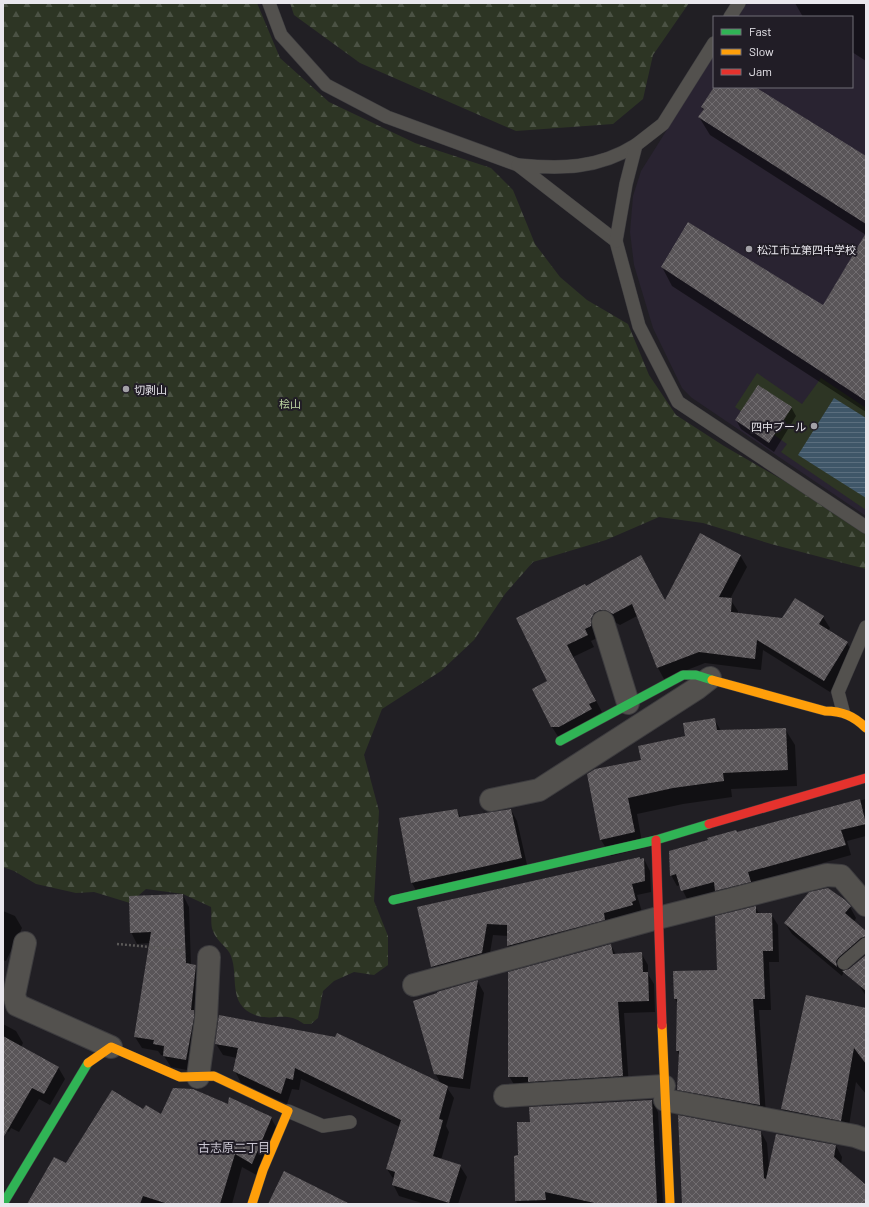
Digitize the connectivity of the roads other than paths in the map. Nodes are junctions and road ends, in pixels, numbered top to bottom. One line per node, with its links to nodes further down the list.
1 (269, 3): 6 (lane)
2 (739, 3): 3 (lane)
3 (731, 16)
4 (713, 45): 5 (lane)
5 (636, 145): 6 (lane); 7 (lane)
6 (518, 165): 7 (lane)
7 (616, 241): 8 (lane)
8 (866, 527)
9 (603, 622): 12 (street)
10 (866, 627): 13 (lane)
11 (710, 678): 12 (street); 13 (street); 17 (street)
12 (628, 703): 15 (street)
13 (843, 711): 14 (street)
14 (866, 728)
15 (560, 741)
16 (866, 778): 18 (street)
17 (491, 800)
18 (656, 840): 19 (street); 21 (street)
19 (393, 900)
20 (866, 905): 21 (street)
21 (658, 918): 26 (street); 29 (street)
22 (25, 943): 27 (street)
23 (866, 944): 25 (lane)
24 (209, 957): 28 (street)
25 (844, 963)
26 (414, 985)
27 (111, 1047): 28 (street); 34 (street)
28 (198, 1077): 31 (street)
29 (664, 1093): 30 (street); 33 (street); 36 (street)
30 (505, 1096)
31 (288, 1111): 32 (lane); 35 (street)
32 (350, 1122)
33 (866, 1140)
34 (7, 1203)
35 (252, 1204)
36 (670, 1204)

